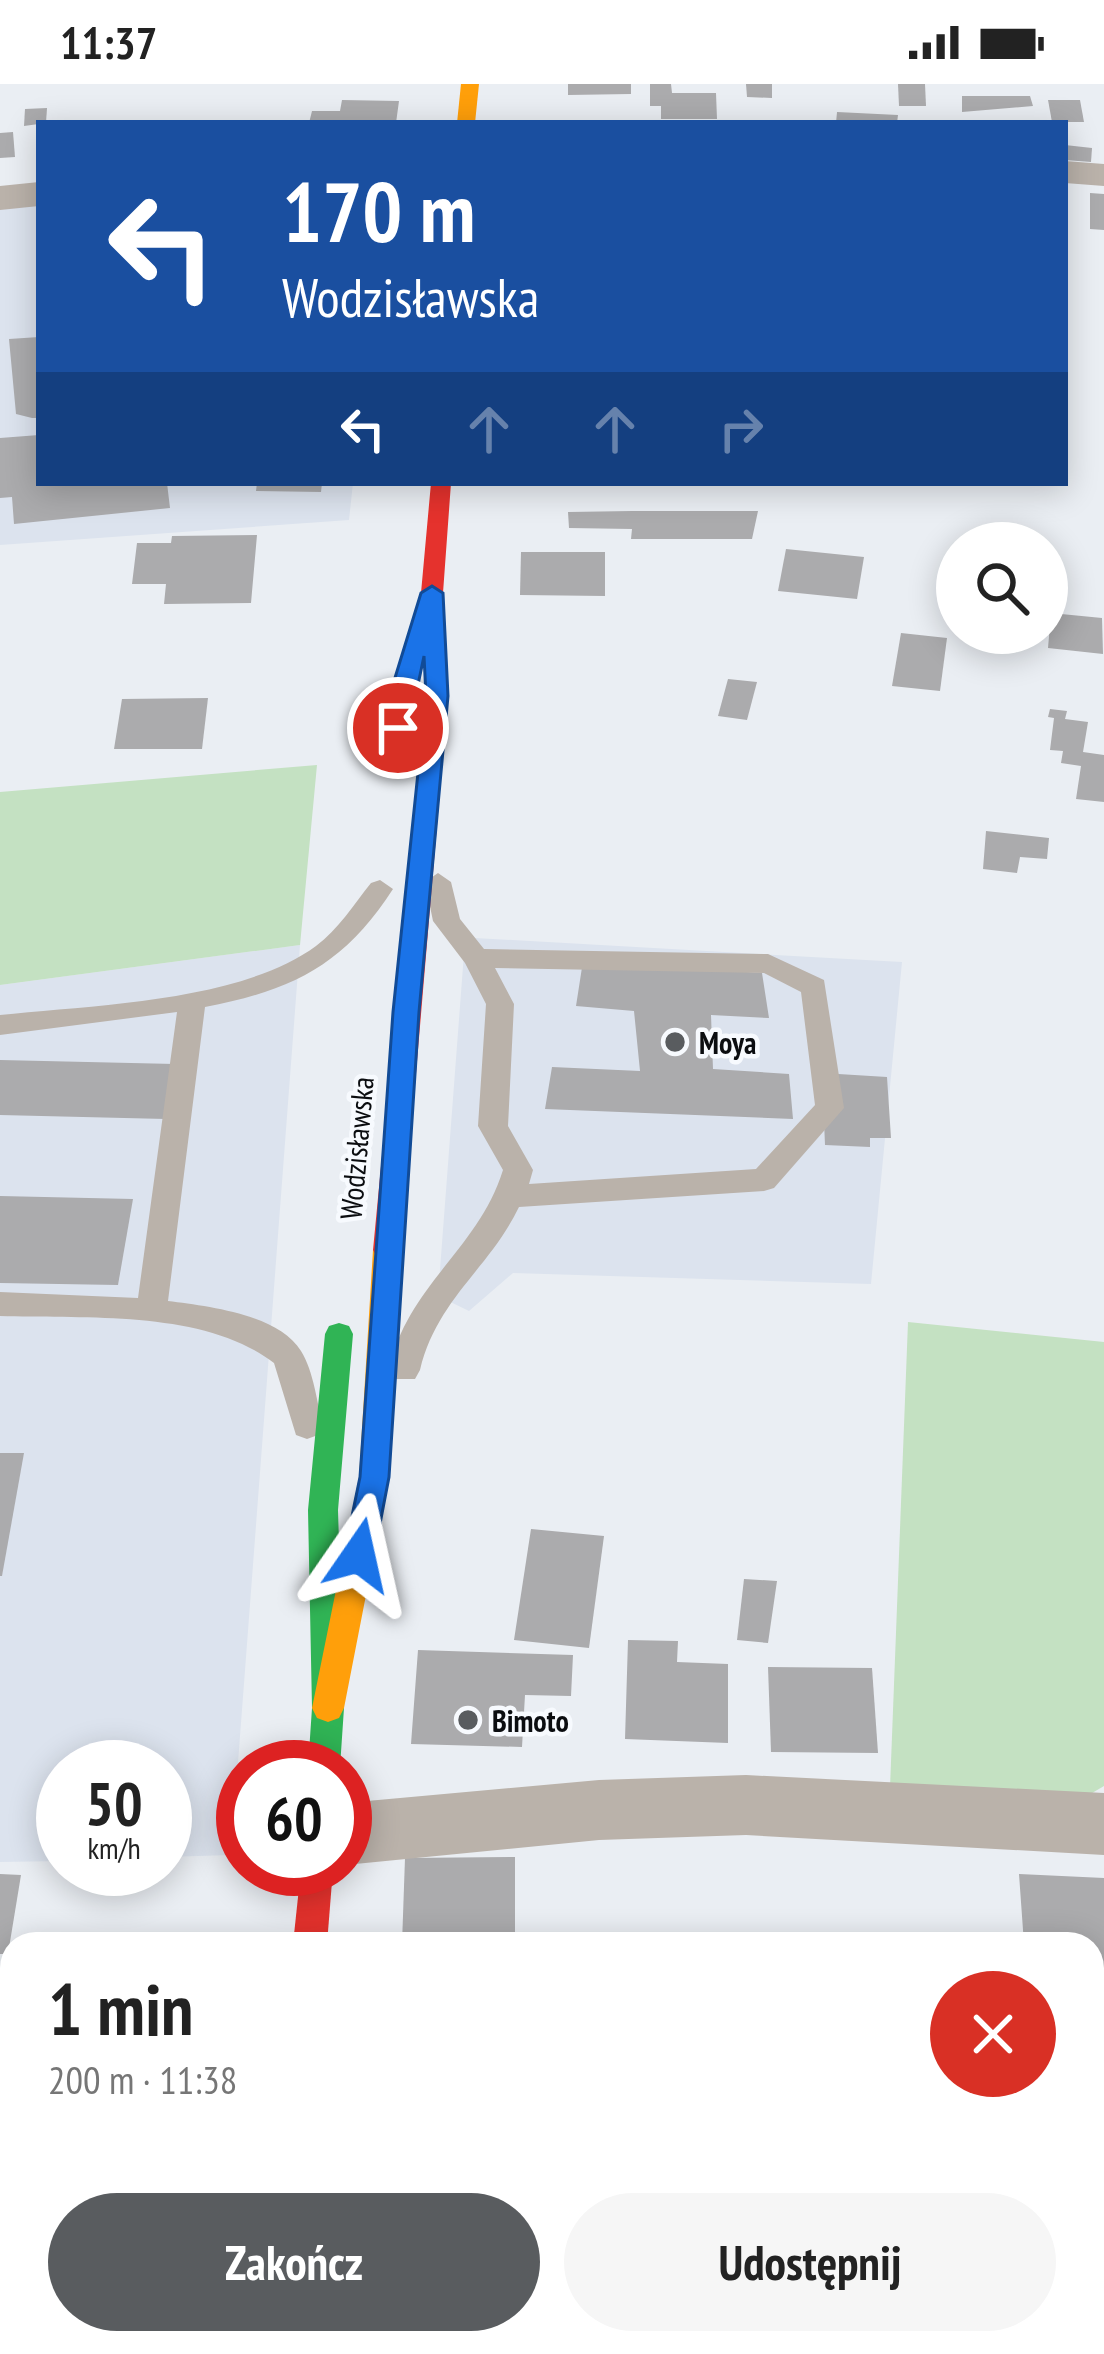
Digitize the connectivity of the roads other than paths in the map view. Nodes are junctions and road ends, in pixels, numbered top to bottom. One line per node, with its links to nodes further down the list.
1 (470, 84): 2 (main road)
2 (466, 120)
3 (1068, 172): 4 (street)
4 (1104, 175)
5 (36, 194): 6 (street)
6 (0, 198)
7 (441, 486): 8 (main road, Wodzisławska)
8 (432, 593): 9 (main road, Wodzisławska); 10 (main road, Wodzisławska)
9 (407, 674)
10 (423, 818): 13 (lane); 20 (main road, Wodzisławska)
11 (381, 878): 12 (main road); 14 (lane)
12 (376, 937)
13 (476, 958): 16 (lane); 16 (lane)
14 (192, 1001): 15 (lane); 19 (lane)
15 (0, 1025)
16 (512, 1196): 20 (lane)
17 (342, 1295): 21 (main road, Wodzisławska)
18 (0, 1304): 19 (lane)
19 (151, 1313): 21 (lane)
20 (374, 1477): 22 (main road, Wodzisławska)
21 (322, 1510): 22 (main road, Wodzisławska)
22 (328, 1708): 23 (main road, Wodzisławska)
23 (326, 1740)
24 (1104, 1824): 25 (street)
25 (372, 1831)
26 (314, 1896): 27 (main road)
27 (311, 1932)

